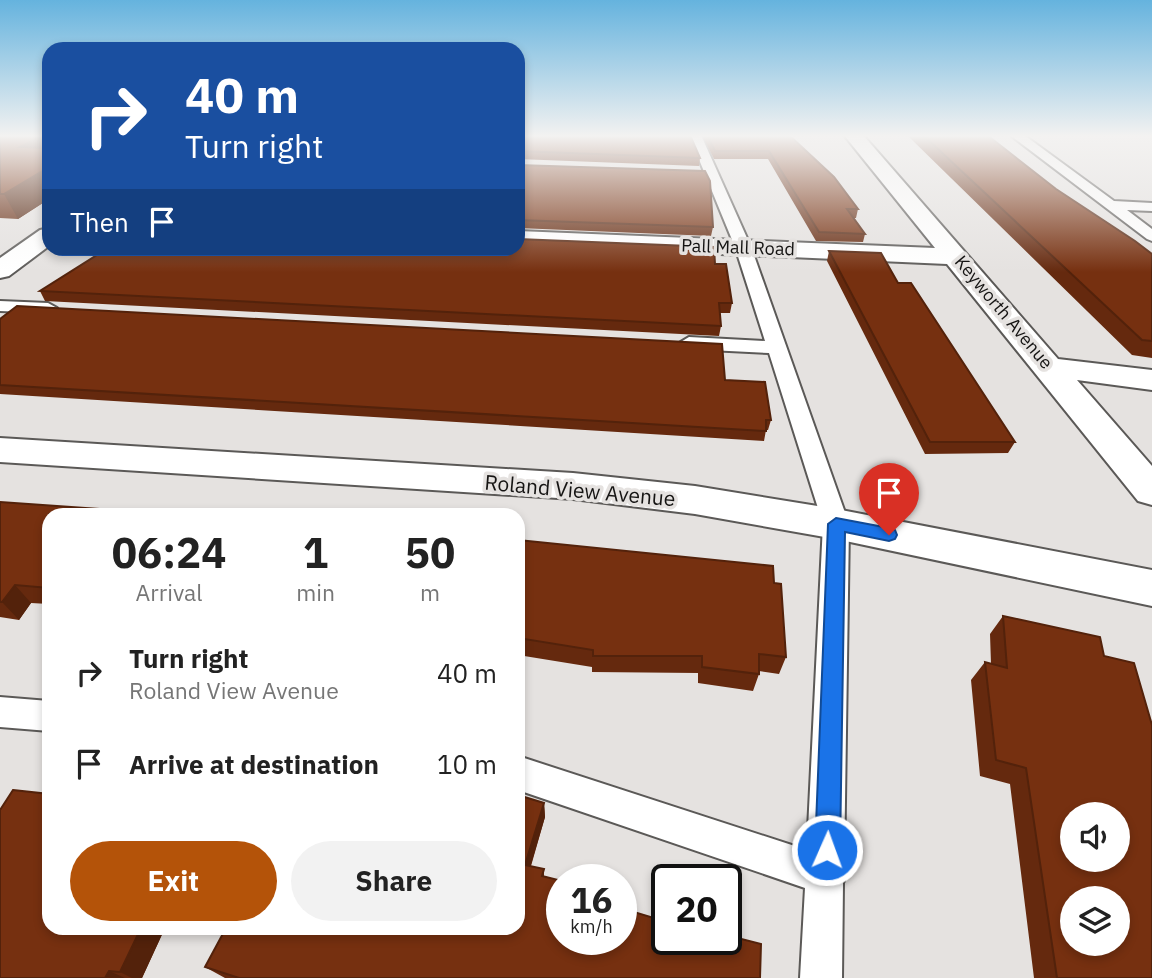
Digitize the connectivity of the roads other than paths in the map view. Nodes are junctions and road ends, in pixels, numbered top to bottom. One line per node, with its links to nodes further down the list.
1 (707, 181): 9 (lane)
2 (892, 181): 10 (street, Keyworth Avenue)
3 (1077, 181): 4 (lane)
4 (1110, 205): 5 (lane); 6 (lane)
5 (1152, 206)
6 (1152, 236)
7 (525, 237): 9 (street, Pall Mall Road)
8 (42, 240): 11 (street)
9 (743, 247): 10 (street, Pall Mall Road); 15 (lane)
10 (957, 257): 16 (street, Keyworth Avenue)
11 (0, 270)
12 (0, 306): 13 (lane)
13 (69, 310)
14 (667, 342): 15 (lane)
15 (778, 348): 20 (lane)
16 (1050, 367): 17 (street); 19 (street, Keyworth Avenue)
17 (1152, 380)
18 (0, 450): 20 (street, Roland View Avenue)
19 (1152, 491)
20 (836, 524): 21 (street, Roland View Avenue); 25 (lane)
21 (1152, 588)
22 (0, 712): 23 (lane)
23 (42, 715)
24 (525, 775): 25 (lane)
25 (827, 876): 26 (lane)
26 (821, 978)

